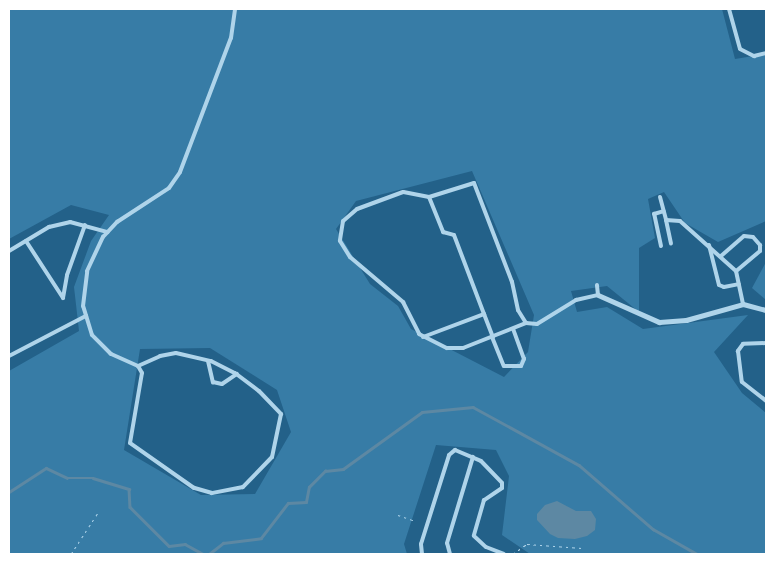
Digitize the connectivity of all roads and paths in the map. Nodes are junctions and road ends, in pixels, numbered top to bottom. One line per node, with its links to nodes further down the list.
1 (235, 9): 9 (lane)
2 (729, 9): 3 (lane)
3 (766, 53)
4 (430, 196): 22 (lane); 24 (lane); 26 (lane)
5 (660, 197): 6 (lane)
6 (664, 211): 7 (lane); 13 (lane)
7 (666, 220): 11 (lane); 12 (lane)
8 (85, 225): 9 (lane); 10 (lane); 10 (lane)
9 (108, 232): 23 (lane)
10 (26, 241): 14 (lane)
11 (671, 243)
12 (709, 245): 15 (lane); 17 (lane)
13 (661, 246)
14 (9, 251)
15 (721, 256): 16 (lane); 16 (lane)
16 (736, 270): 17 (lane)
17 (739, 284): 20 (lane)
18 (597, 285): 19 (lane)
19 (598, 295): 20 (street); 24 (lane)
20 (743, 304): 21 (street)
21 (766, 310)
22 (484, 314): 26 (lane); 27 (lane)
23 (86, 316): 29 (lane); 31 (lane)
24 (526, 323): 25 (lane)
25 (513, 329): 27 (lane); 27 (lane)
26 (423, 337): 27 (lane)
27 (493, 337)
28 (766, 343): 33 (lane)
29 (10, 356)
30 (208, 361): 31 (lane); 32 (lane); 32 (lane)
31 (138, 366): 32 (lane)
32 (237, 374)
33 (766, 401)
34 (473, 456): 38 (lane); 41 (lane); 42 (lane)
35 (99, 511): 40 (path)
36 (398, 515): 37 (path)
37 (415, 521)
38 (486, 547): 43 (lane); 44 (lane)
39 (582, 548): 45 (path)
40 (71, 554)
41 (422, 554)
42 (450, 554)
43 (492, 554)
44 (504, 554)
45 (513, 554)

